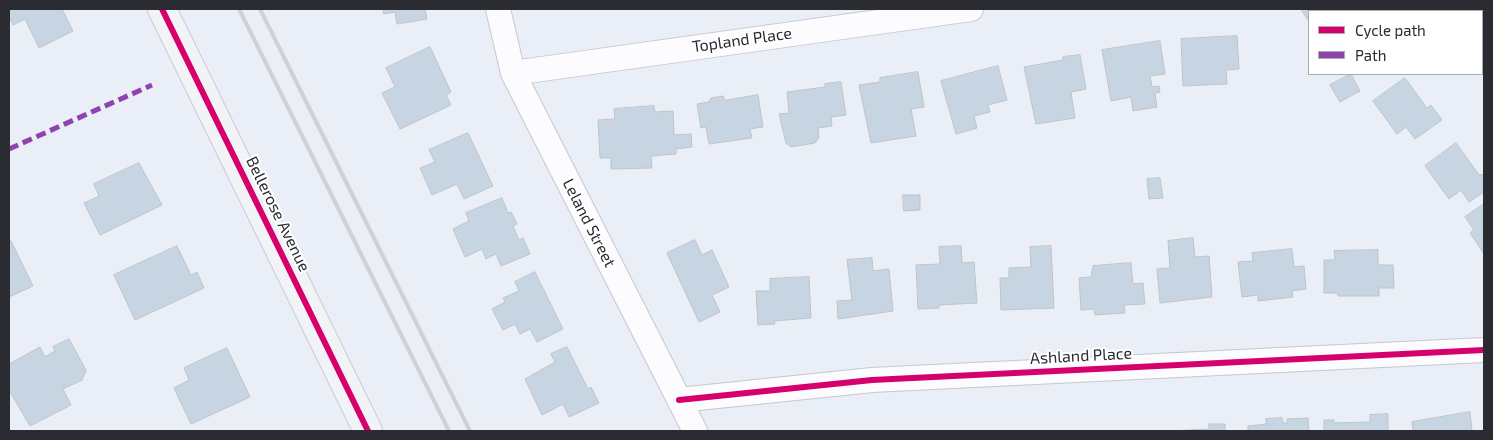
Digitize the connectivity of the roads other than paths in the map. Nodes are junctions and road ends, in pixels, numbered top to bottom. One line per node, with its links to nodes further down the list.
1 (162, 9): 7 (street, Bellerose Avenue)
2 (498, 9): 4 (street, Leland Street)
3 (971, 9): 4 (street, Topland Place)
4 (514, 73): 6 (street, Leland Street)
5 (1484, 350): 6 (street, Ashland Place)
6 (679, 400): 8 (street, Leland Street)
7 (368, 431)
8 (695, 431)

